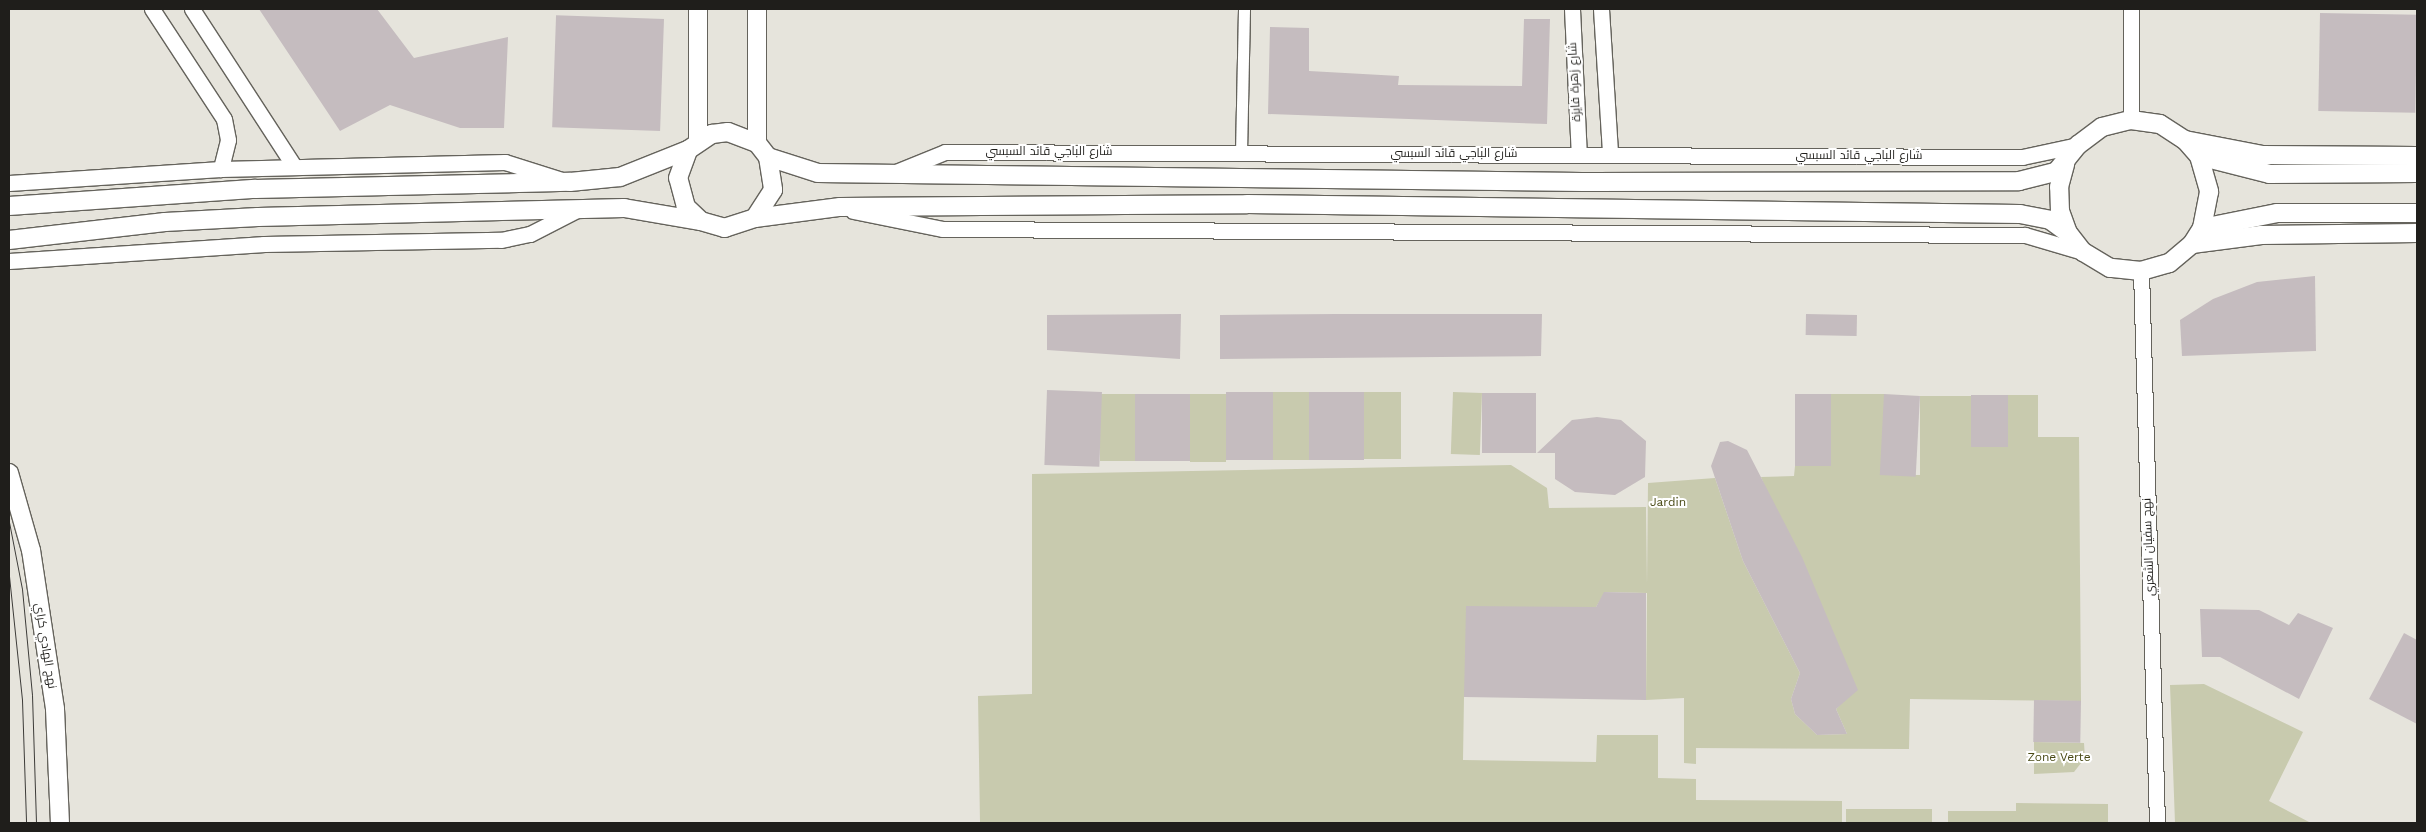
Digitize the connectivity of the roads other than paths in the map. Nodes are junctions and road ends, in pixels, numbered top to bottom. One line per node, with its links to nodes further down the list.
1 (152, 9): 22 (street)
2 (192, 9): 21 (street)
3 (698, 9): 13 (street)
4 (757, 9): 11 (street)
5 (1244, 9): 14 (street)
6 (1572, 9): 16 (street, شارع زهرة فايزة)
7 (1601, 9): 15 (street)
8 (2131, 9): 9 (street)
9 (2131, 120): 10 (street); 12 (street)
10 (2185, 140): 17 (street); 18 (street)
11 (757, 144): 13 (street); 19 (street)
12 (2078, 145): 15 (street, شارع الباجي قائد السبسي); 20 (street)
13 (693, 146): 25 (street); 32 (street)
14 (1240, 153): 16 (street, شارع الباجي قائد السبسي); 24 (street, شارع الباجي قائد السبسي)
15 (1610, 154): 16 (street, شارع الباجي قائد السبسي)
16 (1579, 155)
17 (2199, 156): 23 (street); 33 (street)
18 (2417, 156)
19 (768, 158): 24 (street); 31 (street)
20 (2065, 164): 24 (street); 34 (street)
21 (294, 166): 22 (street); 25 (street)
22 (221, 168): 26 (street)
23 (2417, 173)
24 (891, 174)
25 (570, 182): 27 (street)
26 (9, 183)
27 (9, 206)
28 (840, 207): 31 (street); 34 (street); 38 (street)
29 (577, 210): 32 (street); 36 (street); 39 (street)
30 (2417, 213): 33 (street)
31 (755, 218): 32 (street)
32 (701, 221)
33 (2202, 228): 37 (street)
34 (2068, 233): 38 (street)
35 (2417, 233): 37 (street)
36 (9, 240)
37 (2192, 244): 40 (street)
38 (2082, 252): 40 (street)
39 (9, 261)
40 (2141, 271): 43 (street, نهج سفيان الشعري)
41 (9, 472): 42 (street, نهج الهادي كراي)
42 (60, 823)
43 (2157, 823)

